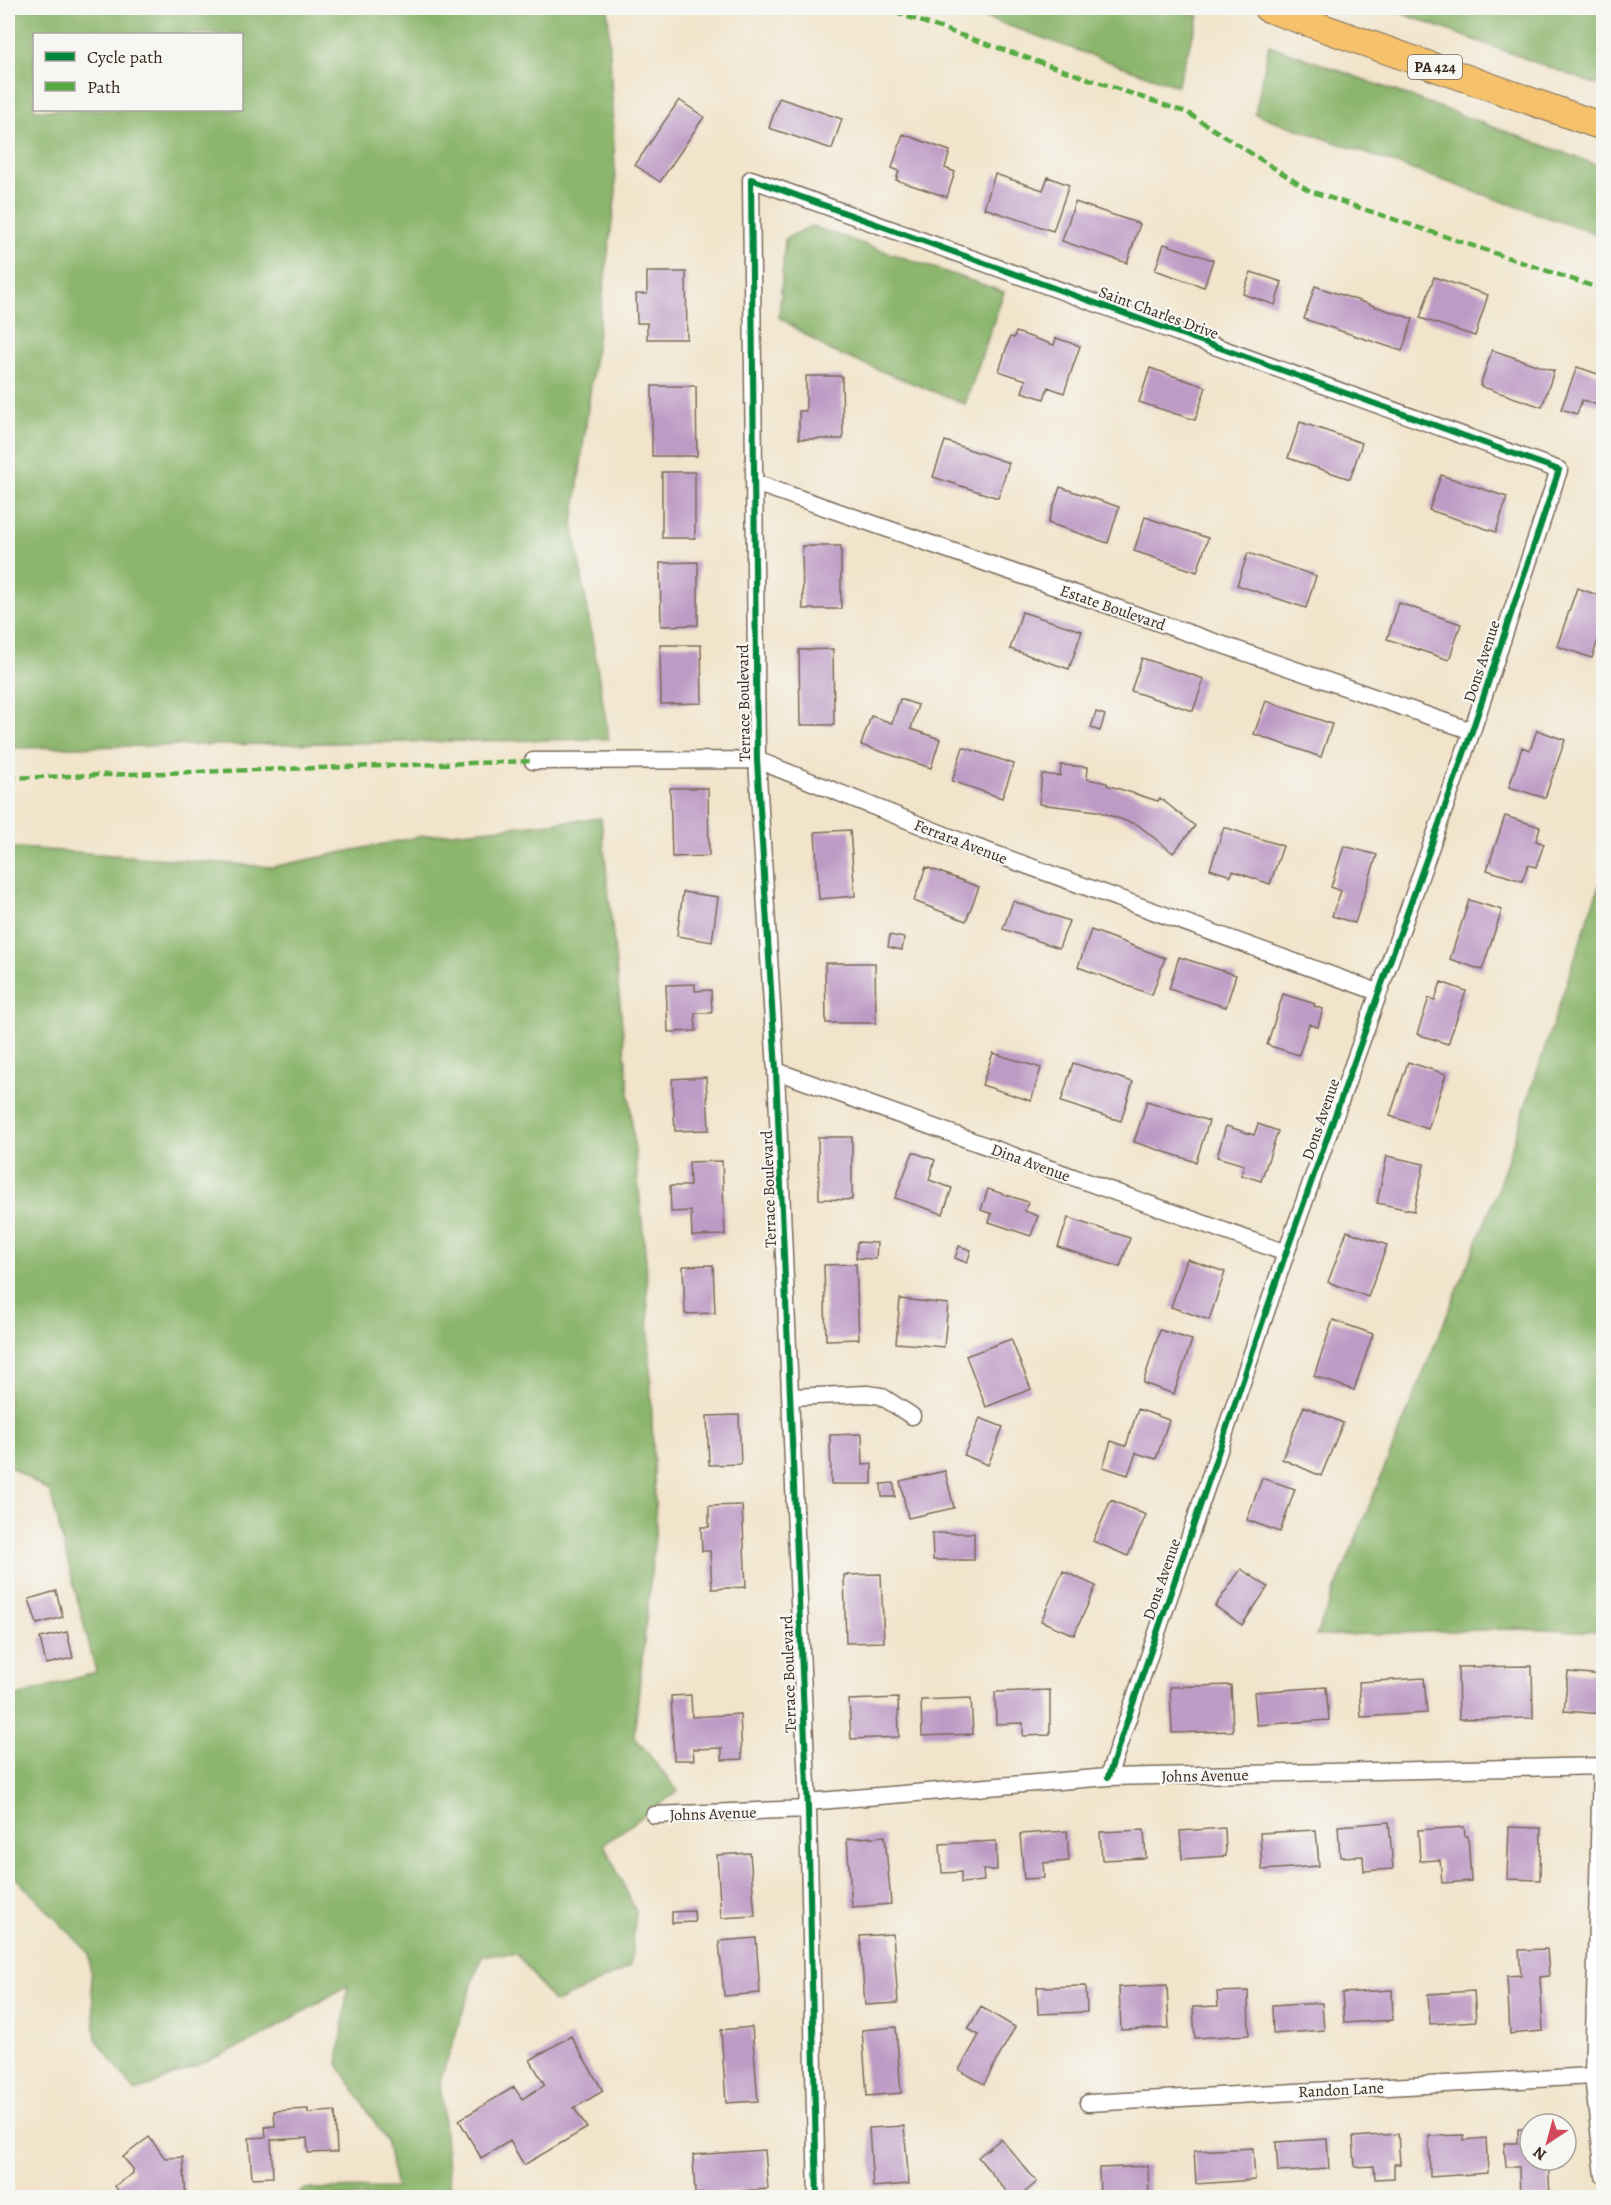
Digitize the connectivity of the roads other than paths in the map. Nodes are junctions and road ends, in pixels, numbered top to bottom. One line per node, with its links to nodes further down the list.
1 (1267, 8): 2 (main road, PA 424)
2 (1604, 127)
3 (751, 178): 4 (street, Saint Charles Drive); 5 (street, Terrace Boulevard)
4 (1558, 470): 6 (street, Dons Avenue)
5 (755, 483): 6 (street, Estate Boulevard); 7 (street, Terrace Boulevard)
6 (1472, 730): 9 (street, Dons Avenue)
7 (757, 760): 8 (street, Ferrara Avenue); 9 (street, Ferrara Avenue); 10 (street, Terrace Boulevard)
8 (533, 761)
9 (1378, 992): 11 (street, Dons Avenue)
10 (776, 1071): 11 (street, Dina Avenue); 12 (street, Terrace Boulevard)
11 (1286, 1253): 15 (street, Dons Avenue)
12 (790, 1397): 13 (street); 16 (street, Terrace Boulevard)
13 (912, 1416)
14 (1602, 1766): 15 (street, Johns Avenue); 18 (street)
15 (1108, 1778): 16 (street, Johns Avenue)
16 (807, 1806): 17 (street, Johns Avenue); 21 (street, Terrace Boulevard)
17 (654, 1815)
18 (1593, 2076): 19 (street, Randon Lane); 20 (street)
19 (1088, 2103)
20 (1604, 2176)
21 (817, 2198)

